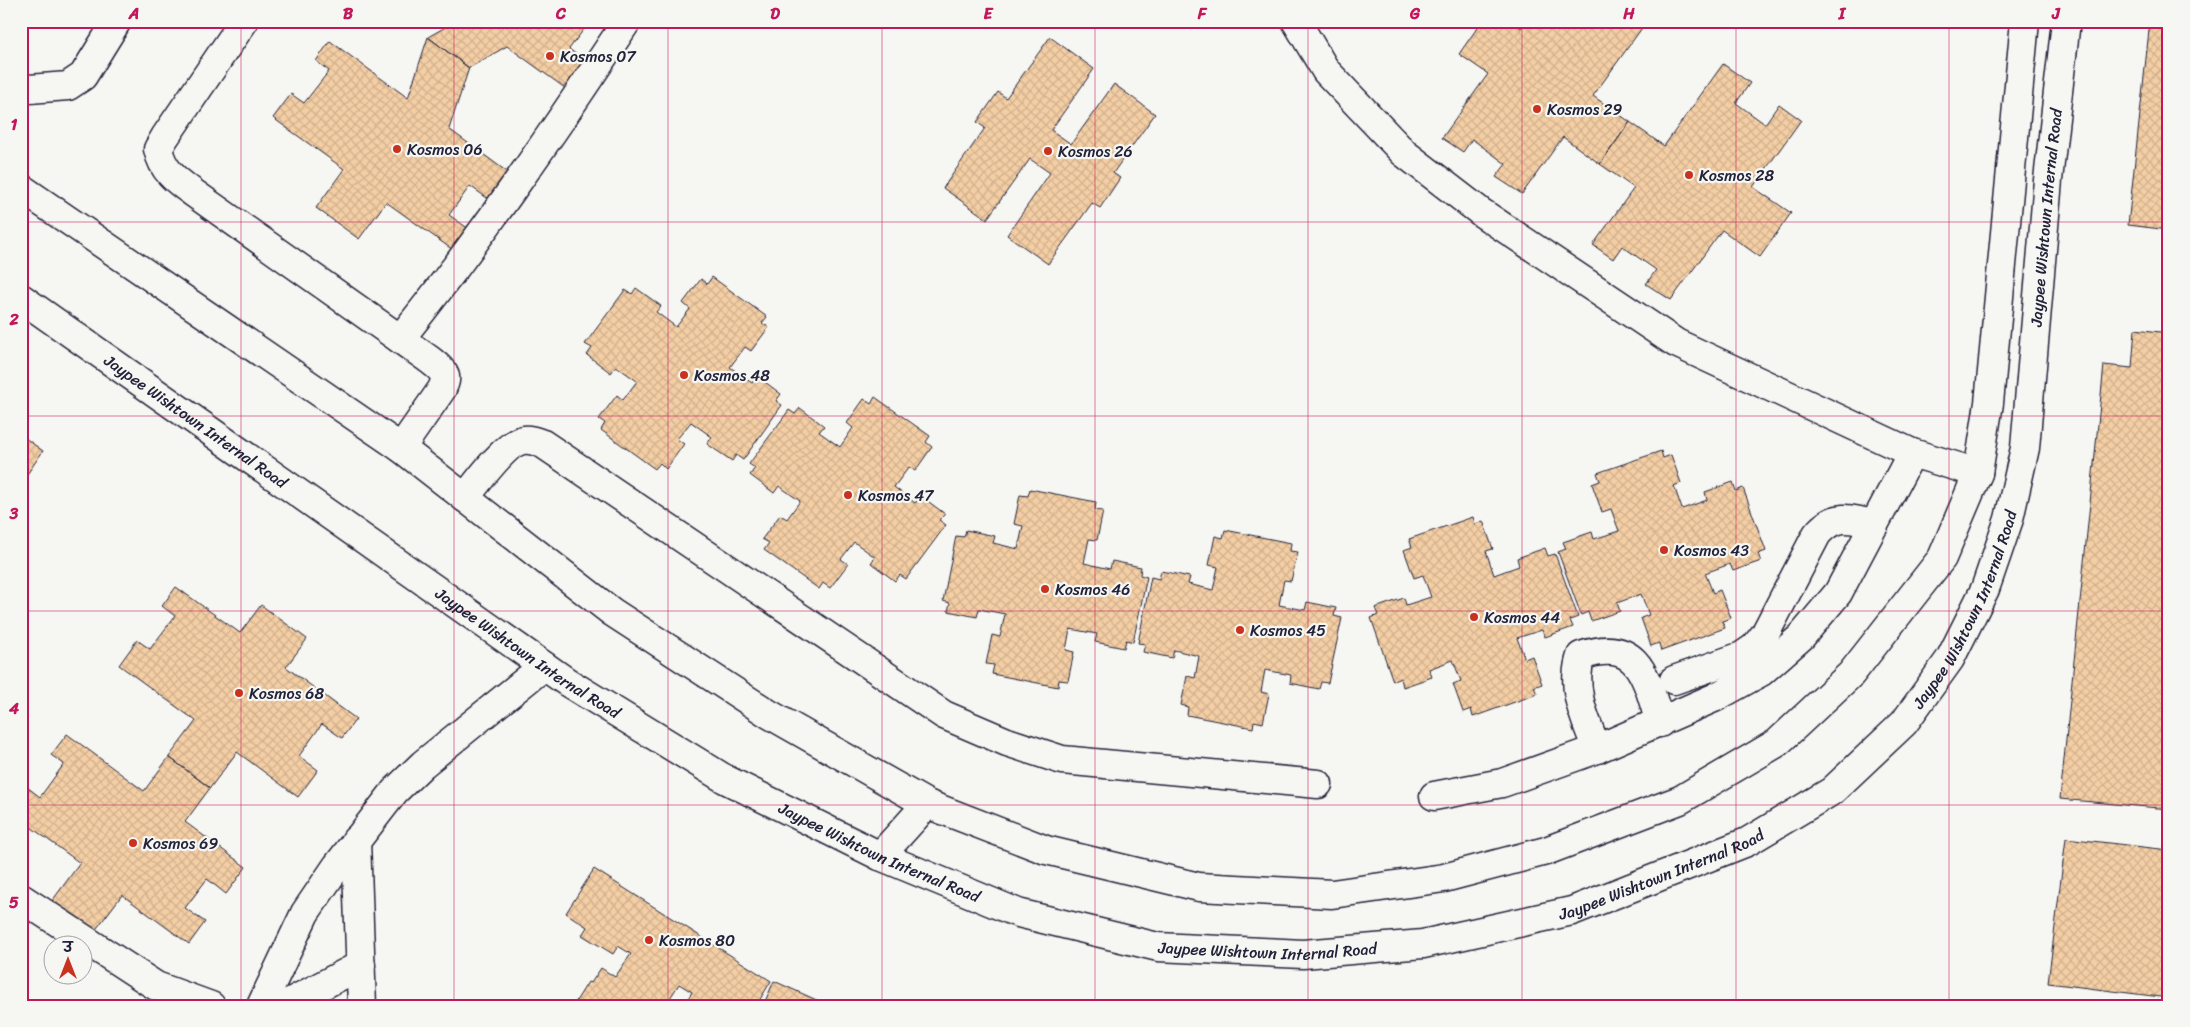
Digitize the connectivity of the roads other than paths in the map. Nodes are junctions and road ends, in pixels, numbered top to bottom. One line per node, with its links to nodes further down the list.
1 (117, 21): 7 (street)
2 (244, 21): 10 (street)
3 (627, 21): 10 (street)
4 (1296, 21): 12 (street)
5 (2025, 21): 13 (street)
6 (2066, 21): 24 (street, Jaypee Wishtown Internal Road)
7 (24, 86)
8 (21, 188): 11 (street)
9 (21, 298): 16 (street, Jaypee Wishtown Internal Road)
10 (400, 340): 11 (street)
11 (401, 448): 14 (street)
12 (1912, 453): 13 (street); 15 (street)
13 (1978, 473): 22 (street)
14 (465, 498): 20 (street); 22 (street)
15 (1874, 525): 17 (street); 18 (street)
16 (544, 666): 23 (street); 24 (street, Jaypee Wishtown Internal Road)
17 (1674, 680)
18 (1660, 723): 19 (street); 19 (street)
19 (1597, 749): 21 (street)
20 (1318, 784)
21 (1434, 796)
22 (927, 804): 24 (street)
23 (356, 840): 26 (street); 28 (street)
24 (880, 856)
25 (21, 898): 27 (street)
26 (361, 965): 29 (street); 30 (street)
27 (211, 1006)
28 (261, 1006)
29 (283, 1006)
30 (362, 1006)

